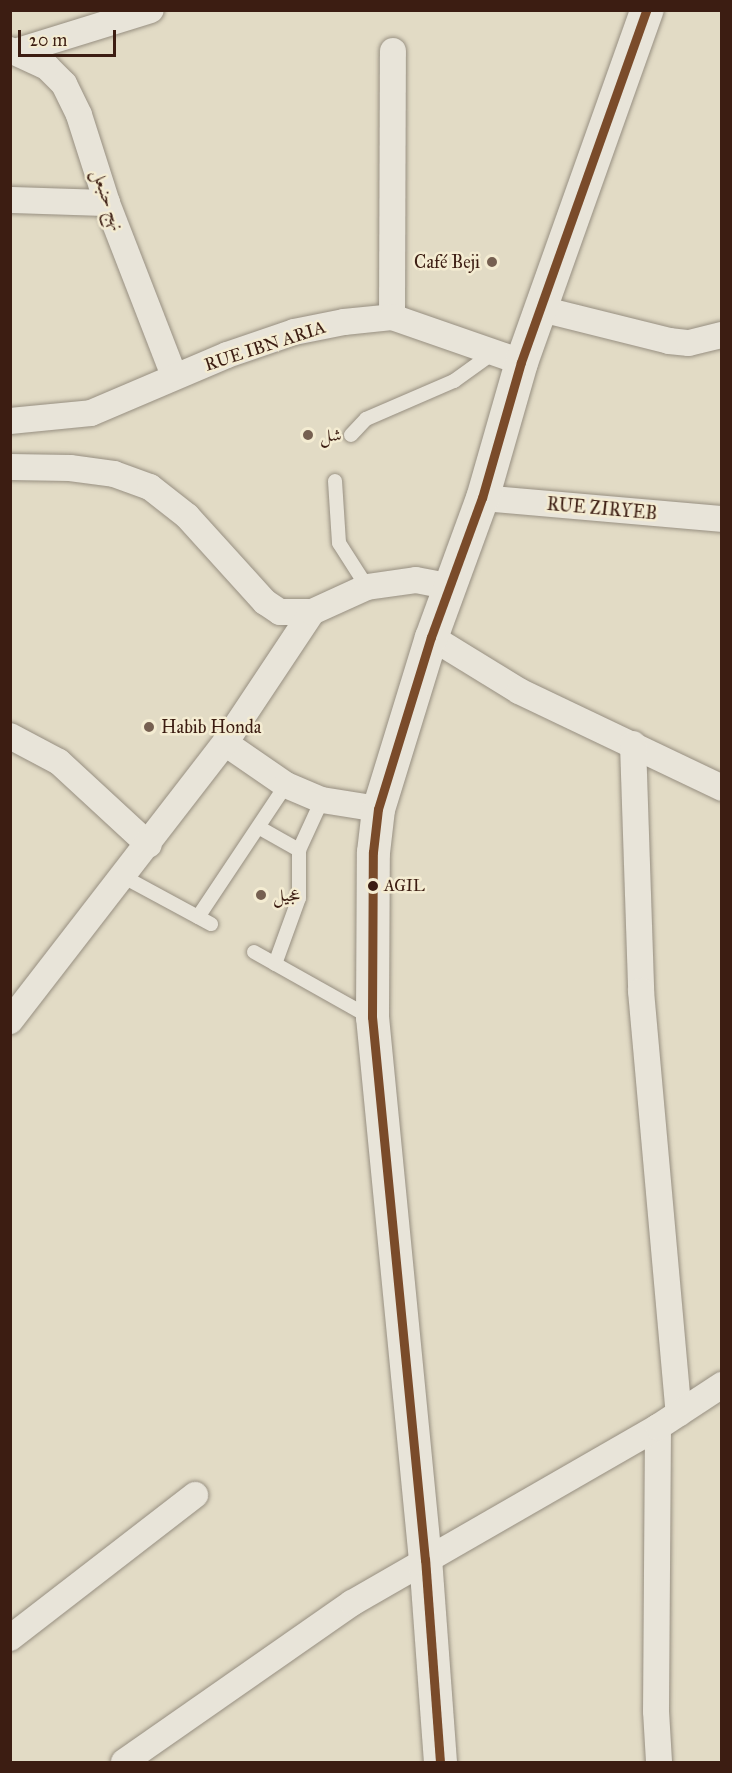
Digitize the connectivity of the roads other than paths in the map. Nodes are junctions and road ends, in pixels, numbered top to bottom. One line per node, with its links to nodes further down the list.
1 (151, 10): 3 (street)
2 (646, 10): 7 (main road)
3 (13, 51): 6 (street, نهج حنبعل)
4 (393, 51): 8 (street)
5 (10, 201): 6 (street)
6 (107, 203): 11 (street, نهج حنبعل)
7 (541, 309): 9 (street); 10 (main road)
8 (392, 317): 10 (street, RUE IBN ARIA); 11 (street, RUE IBN ARIA)
9 (722, 334)
10 (507, 358): 13 (lane); 16 (main road)
11 (174, 376): 12 (street, RUE IBN ARIA)
12 (10, 421)
13 (351, 435)
14 (10, 467): 20 (street)
15 (335, 481): 18 (lane)
16 (482, 498): 17 (street, RUE ZIRYEB); 19 (main road)
17 (722, 519)
18 (367, 587): 19 (street); 20 (street)
19 (451, 587): 21 (main road)
20 (312, 612): 23 (street)
21 (431, 637): 24 (street); 28 (main road)
22 (10, 736): 30 (street)
23 (225, 743): 25 (street); 30 (street)
24 (633, 744): 26 (street); 40 (street)
25 (286, 785): 27 (street); 29 (lane)
26 (722, 788)
27 (322, 800): 28 (street); 31 (lane)
28 (378, 809): 37 (main road)
29 (260, 828): 31 (lane); 33 (lane)
30 (149, 844): 32 (street)
31 (299, 850): 36 (lane)
32 (124, 877): 33 (lane); 38 (street)
33 (198, 917): 34 (lane)
34 (211, 924)
35 (254, 952): 36 (lane)
36 (275, 964): 37 (lane)
37 (372, 1017): 42 (main road)
38 (11, 1020)
39 (722, 1385): 40 (street)
40 (668, 1420): 42 (street); 46 (street)
41 (195, 1495): 43 (street)
42 (425, 1560): 44 (street); 45 (main road)
43 (10, 1638)
44 (124, 1762)
45 (440, 1762)
46 (659, 1762)

